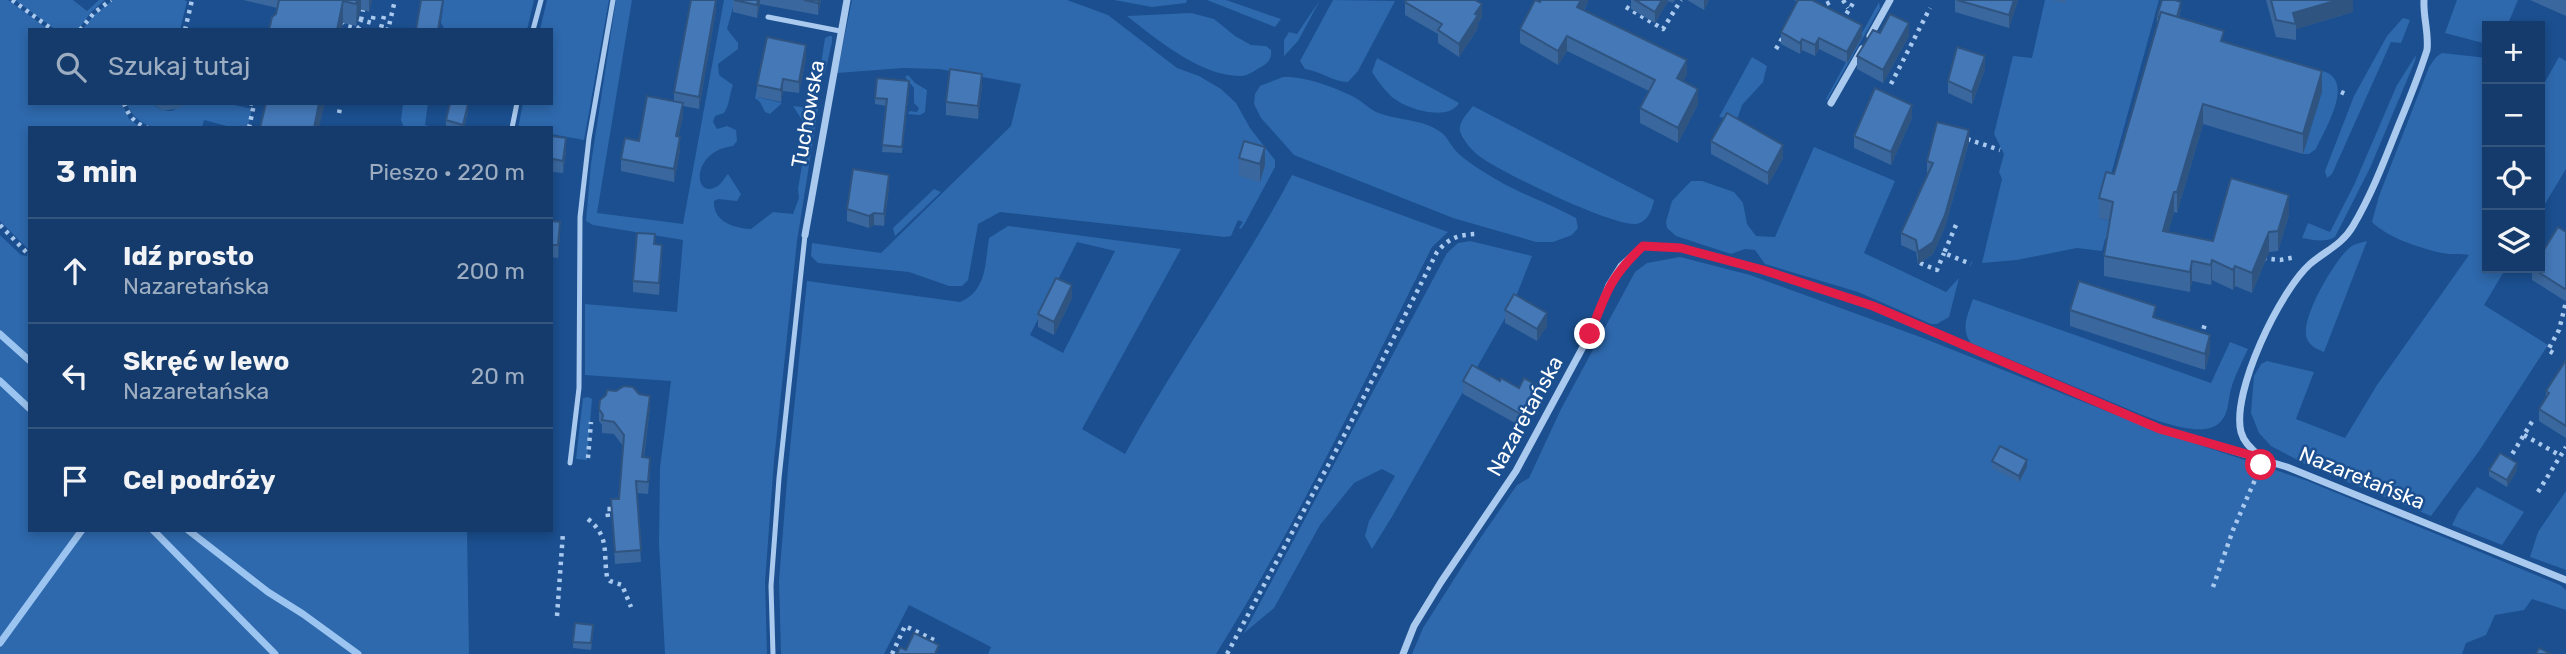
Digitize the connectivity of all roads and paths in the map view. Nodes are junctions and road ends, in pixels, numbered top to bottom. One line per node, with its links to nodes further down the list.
1 (12, 0): 26 (path)
2 (111, 0): 27 (path)
3 (191, 0): 28 (path)
4 (395, 0): 32 (path)
5 (541, 0): 33 (lane)
6 (612, 0): 70 (lane)
7 (846, 0): 34 (street, Tuchowska)
8 (1681, 0): 15 (path)
9 (1822, 0): 10 (path)
10 (1833, 0)
11 (1843, 0): 17 (path)
12 (1855, 0): 17 (path)
13 (1890, 0): 39 (street)
14 (2424, 0): 68 (street)
15 (1626, 7)
16 (1930, 8): 36 (path)
17 (1849, 9): 22 (path)
18 (363, 10): 23 (path)
19 (374, 13): 23 (path)
20 (384, 16): 31 (path)
21 (768, 17): 34 (lane)
22 (1834, 19)
23 (361, 20): 30 (path)
24 (342, 21): 29 (path)
25 (1788, 27): 35 (path)
26 (50, 28)
27 (82, 28)
28 (185, 28)
29 (356, 28)
30 (359, 28)
31 (381, 28)
32 (388, 28)
33 (534, 28)
34 (840, 31): 53 (street, Tuchowska)
35 (1776, 49)
36 (1891, 84)
37 (2341, 92): 38 (path)
38 (2348, 94)
39 (1831, 103)
40 (125, 105): 45 (path)
41 (254, 105): 46 (path)
42 (341, 105): 44 (path)
43 (517, 105): 47 (lane)
44 (339, 113)
45 (143, 126)
46 (249, 126)
47 (512, 126)
48 (1967, 139): 49 (path)
49 (2000, 150)
50 (0, 225): 55 (path)
51 (1956, 225): 54 (path)
52 (1476, 234): 83 (path)
53 (804, 235): 81 (lane)
54 (1944, 253): 58 (path); 59 (path)
55 (28, 254)
56 (2297, 256): 57 (path)
57 (2253, 257)
58 (1920, 263)
59 (1971, 264)
60 (2566, 302): 63 (path)
61 (2205, 324): 62 (path)
62 (2197, 348)
63 (2553, 353)
64 (2533, 420): 65 (path)
65 (2524, 435): 67 (path); 69 (path)
66 (2566, 447): 67 (path)
67 (2561, 456): 71 (path)
68 (2264, 459): 76 (street, Nazaretańska); 77 (path); 84 (street, Nazaretańska)
69 (2508, 461)
70 (570, 463)
71 (2538, 492)
72 (619, 509): 73 (path)
73 (608, 517)
74 (588, 519): 78 (path)
75 (563, 533): 79 (path)
76 (2566, 580)
77 (2213, 587)
78 (631, 607)
79 (557, 616)
80 (936, 640): 82 (path)
81 (773, 654)
82 (892, 654)
83 (1227, 654)
84 (1403, 654)

